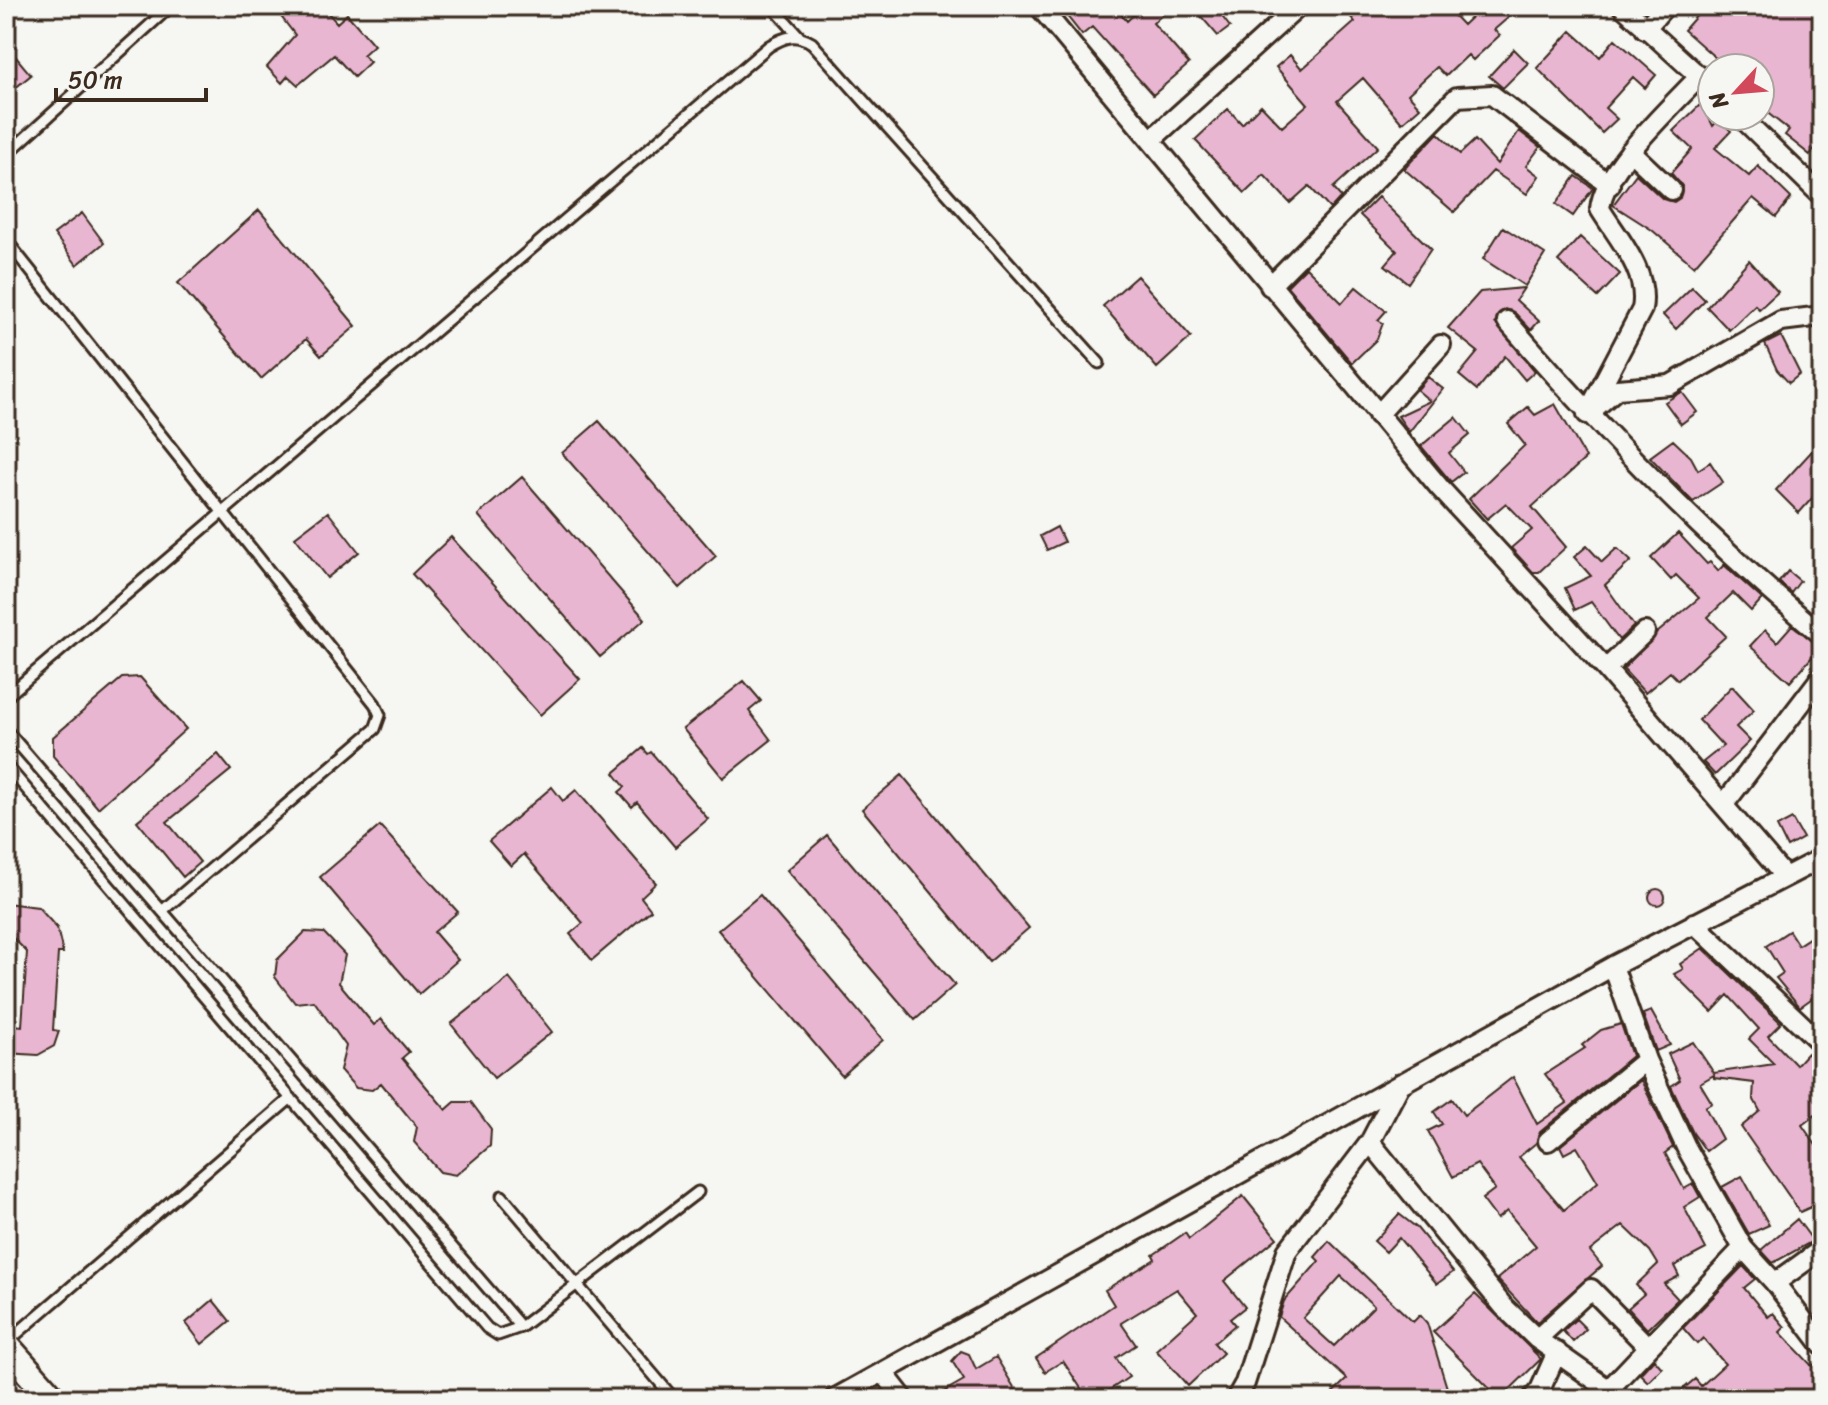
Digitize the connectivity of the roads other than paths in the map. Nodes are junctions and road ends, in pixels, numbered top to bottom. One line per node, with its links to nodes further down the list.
1 (171, 6): 14 (lane)
2 (772, 6): 8 (lane)
3 (1039, 6): 12 (street)
4 (1299, 6): 12 (street)
5 (1622, 6): 7 (street)
6 (1665, 6): 7 (street)
7 (1645, 29): 9 (street)
8 (799, 36): 23 (lane); 26 (lane)
9 (1696, 73)
10 (1696, 91): 13 (street)
11 (1756, 132): 17 (street)
12 (1152, 139): 19 (street)
13 (1630, 151): 15 (street); 16 (street)
14 (6, 155)
15 (1610, 185): 19 (street); 24 (street)
16 (1671, 190)
17 (1822, 196)
18 (6, 240): 26 (lane)
19 (1270, 286): 25 (street)
20 (1822, 316): 24 (street)
21 (1507, 321): 24 (street)
22 (1441, 345): 25 (street)
23 (1099, 363)
24 (1587, 414): 28 (street)
25 (1378, 415): 29 (street)
26 (222, 512): 31 (lane); 37 (lane)
27 (1645, 632): 29 (street)
28 (1822, 635)
29 (1606, 669): 34 (street)
30 (1822, 676): 34 (street)
31 (6, 697)
32 (6, 730): 37 (lane)
33 (6, 765): 43 (lane)
34 (1725, 803): 36 (street)
35 (1822, 858): 36 (street)
36 (1785, 877): 38 (street)
37 (162, 911): 52 (lane)
38 (1694, 923): 39 (street); 40 (street)
39 (1613, 966): 41 (street); 42 (street)
40 (1822, 1044)
41 (1646, 1060): 44 (street); 48 (street)
42 (1401, 1083): 45 (street); 58 (street)
43 (291, 1098): 52 (lane); 54 (lane)
44 (1548, 1141)
45 (1370, 1142): 53 (street); 59 (street)
46 (698, 1192): 50 (lane)
47 (502, 1196): 50 (lane)
48 (1743, 1248): 51 (street); 56 (street)
49 (1822, 1249): 51 (street)
50 (577, 1283): 52 (lane); 62 (lane)
51 (1775, 1283): 55 (street)
52 (521, 1327)
53 (1537, 1339): 56 (street); 57 (street)
54 (6, 1345): 61 (street)
55 (1822, 1345)
56 (1648, 1347): 60 (street)
57 (1557, 1352): 60 (street); 66 (street)
58 (883, 1372): 63 (street); 64 (street)
59 (1241, 1391): 65 (street)
60 (1616, 1394)
61 (53, 1399)
62 (674, 1399)
63 (834, 1399)
64 (904, 1399)
65 (1258, 1399)
66 (1532, 1399)

